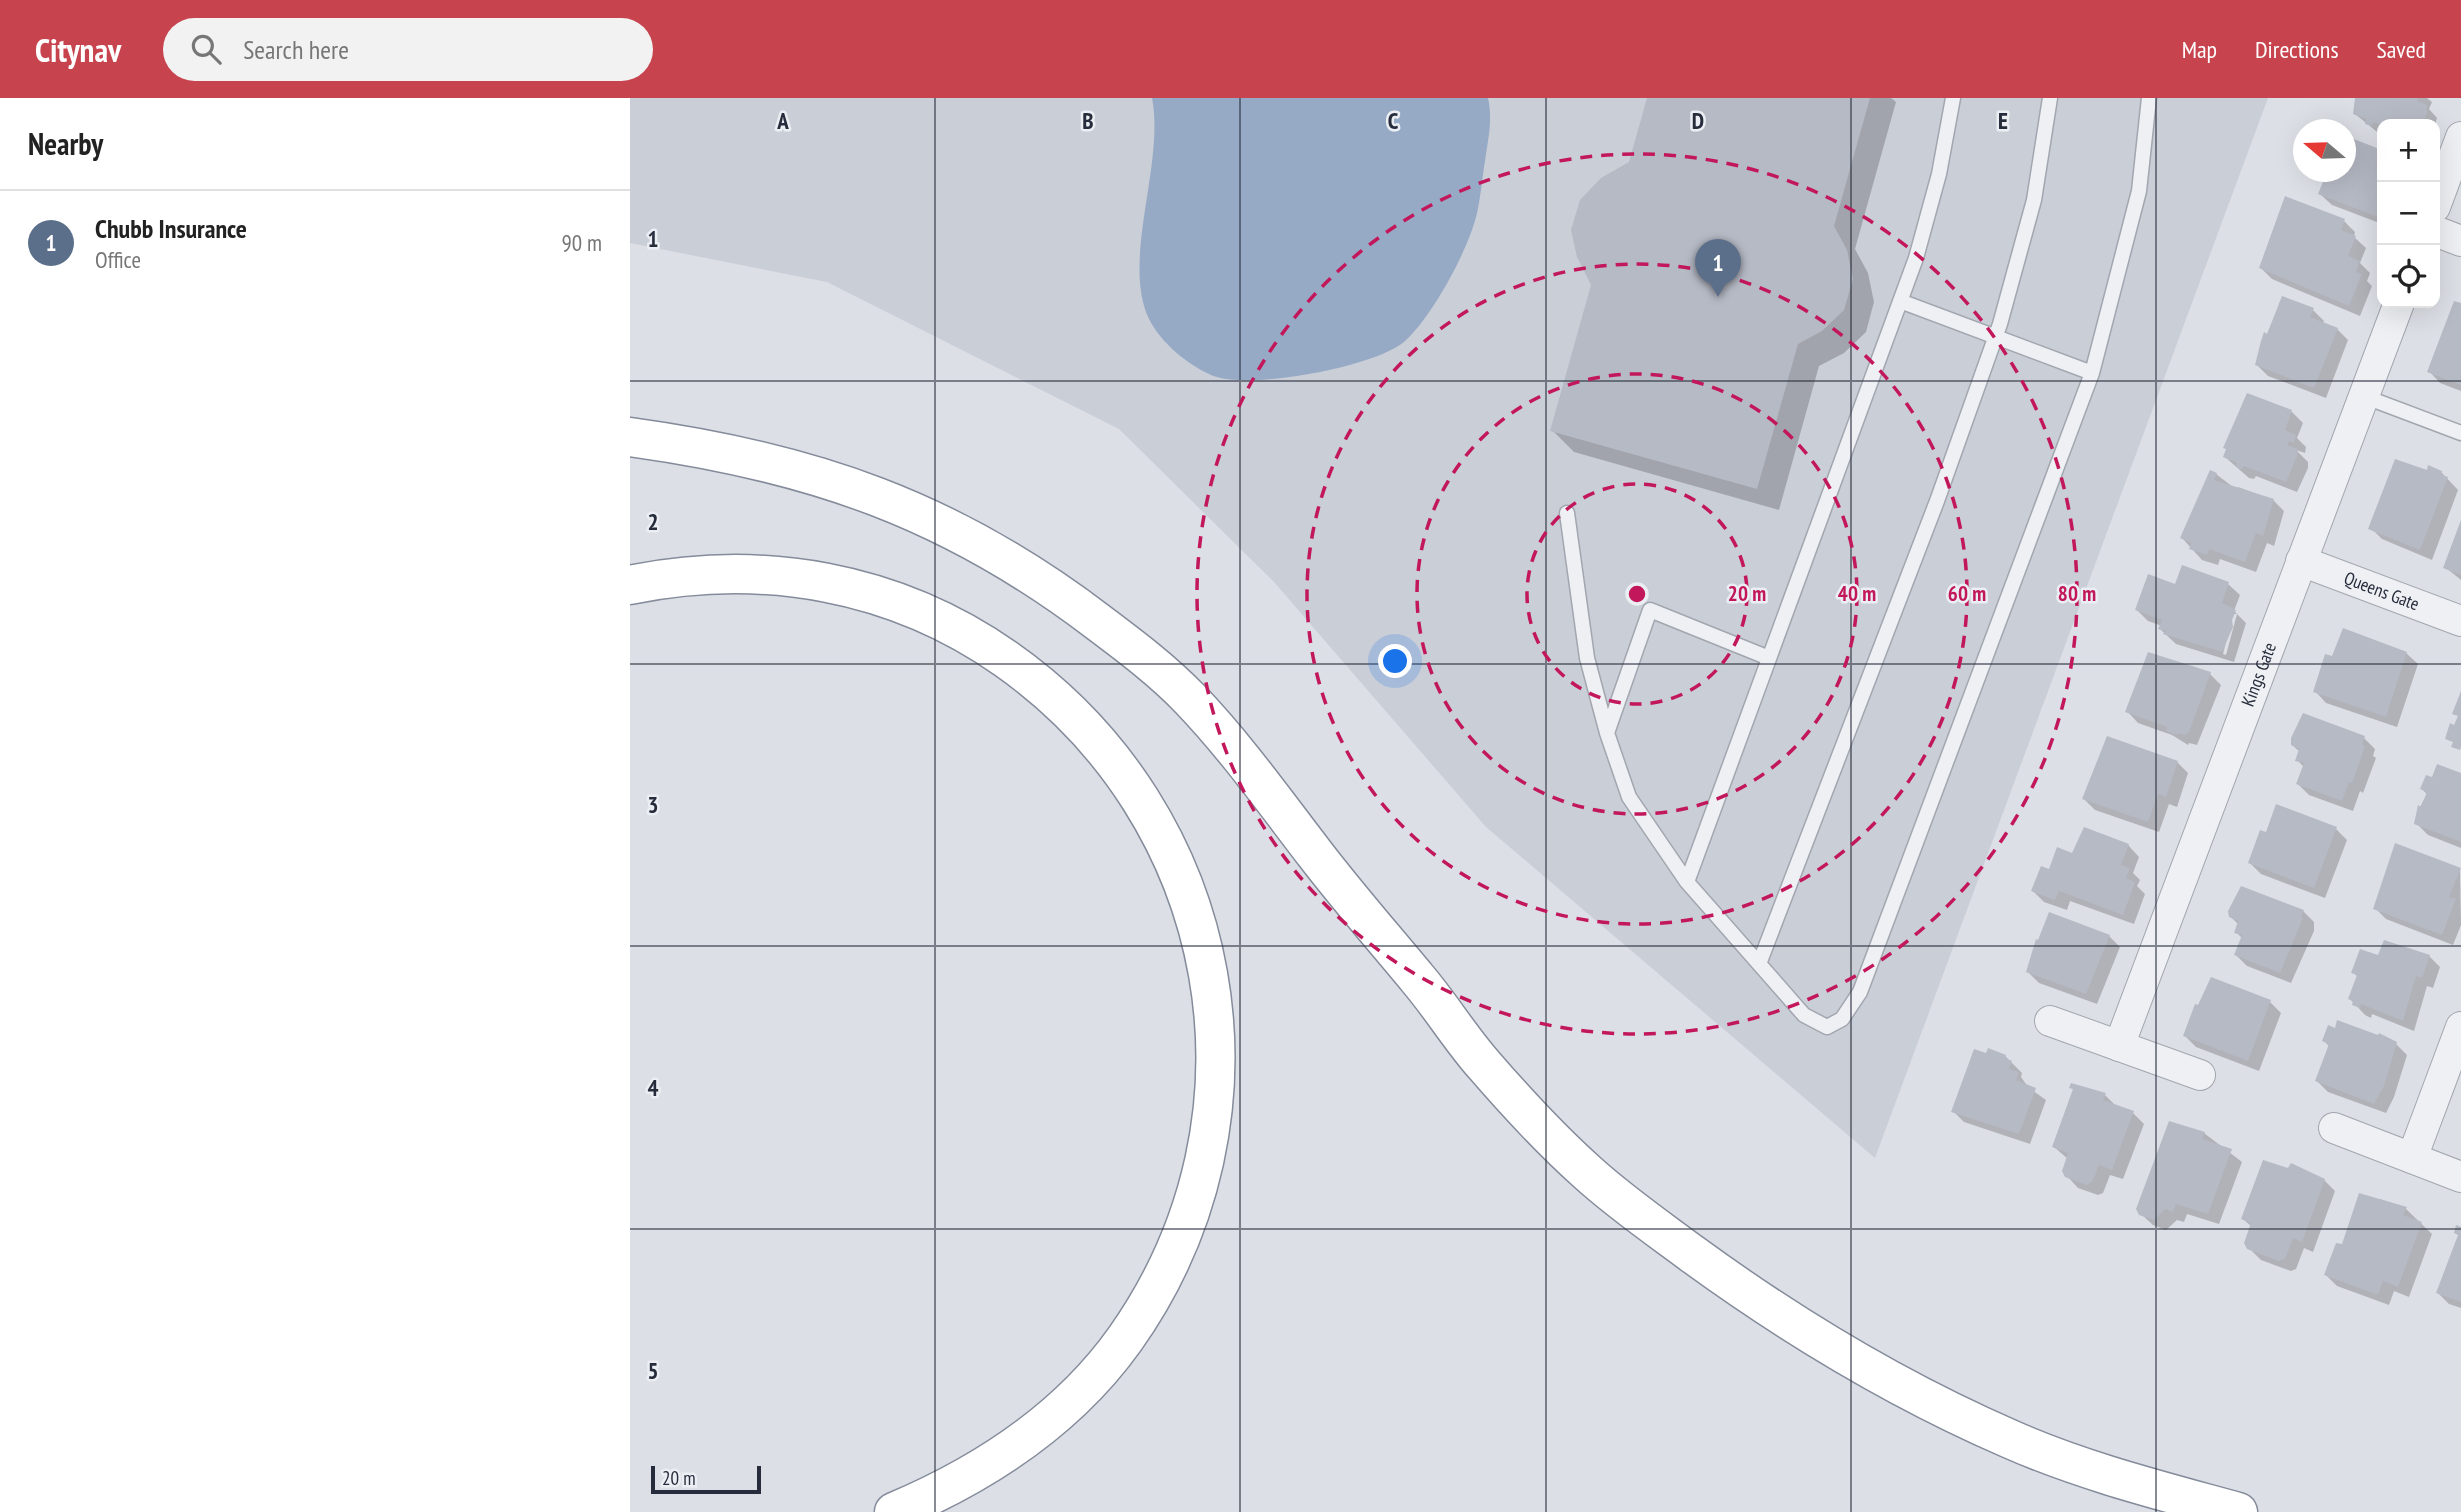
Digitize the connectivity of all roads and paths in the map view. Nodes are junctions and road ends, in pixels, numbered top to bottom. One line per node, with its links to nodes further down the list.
1 (1953, 98): 8 (lane)
2 (2050, 98): 10 (lane)
3 (2149, 98): 11 (lane)
4 (2461, 137): 5 (street)
5 (2440, 194)
6 (2440, 233): 7 (street)
7 (2461, 241)
8 (1900, 301): 10 (lane); 19 (lane)
9 (2397, 308): 12 (street, Kings Gate)
10 (1995, 336): 11 (lane); 22 (lane)
11 (2092, 373): 22 (lane)
12 (2363, 396): 13 (lane); 16 (street, Kings Gate)
13 (2461, 433)
14 (630, 437): 31 (highway)
15 (1567, 513): 20 (lane)
16 (2301, 561): 18 (street, Queens Gate); 25 (street, Kings Gate)
17 (630, 585): 30 (highway)
18 (2461, 621)
19 (1769, 658): 20 (lane); 21 (lane)
20 (1607, 733): 21 (lane)
21 (1687, 882): 22 (lane)
22 (1759, 964)
23 (2050, 1021): 25 (street)
24 (2461, 1027): 28 (street)
25 (2119, 1046): 26 (street)
26 (2200, 1075)
27 (2334, 1128): 28 (street)
28 (2412, 1158): 29 (street)
29 (2461, 1177)
30 (894, 1512)
31 (2238, 1512)

